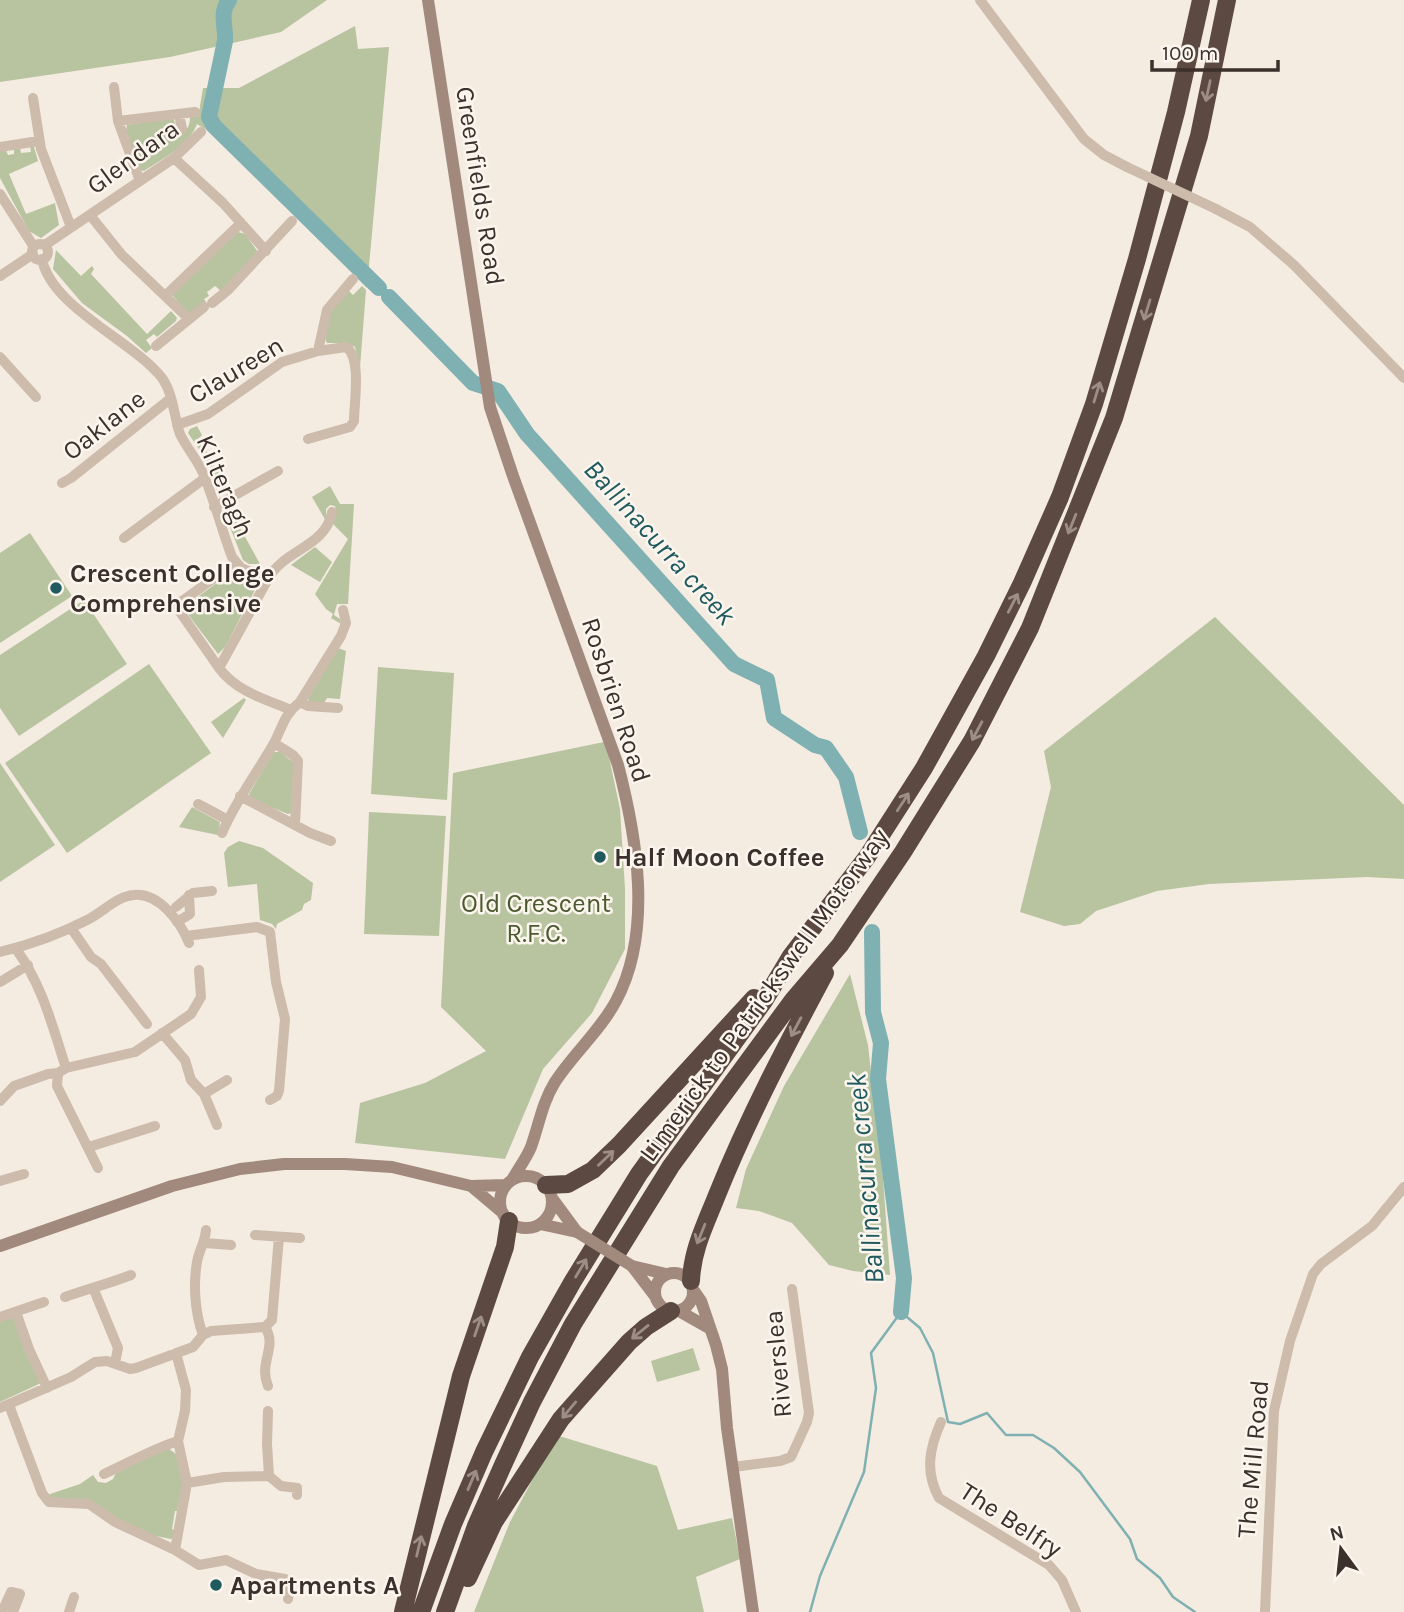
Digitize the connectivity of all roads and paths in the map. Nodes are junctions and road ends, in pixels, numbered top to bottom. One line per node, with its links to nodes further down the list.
1 (428, 0): 30 (street, Greenfields Road)
2 (980, 0): 31 (street, bridge)
3 (1201, 0): 64 (highway, Limerick to Patrickswell Motorway, one-way to 3)
4 (1227, 0): 61 (highway, Limerick to Patrickswell Motorway, one-way to 61)
5 (114, 87): 9 (street)
6 (33, 98): 12 (street)
7 (195, 112): 8 (street)
8 (179, 114): 9 (street); 10 (street)
9 (118, 121): 15 (street)
10 (182, 129)
11 (201, 132): 14 (street, Glendara)
12 (39, 141): 13 (street); 20 (street)
13 (0, 147)
14 (174, 158): 15 (street, Glendara); 19 (street)
15 (139, 181): 17 (street, Glendara)
16 (0, 194): 21 (street, Kilteragh)
17 (90, 215): 20 (street, Glendara); 25 (street, Glendara)
18 (292, 221): 22 (street)
19 (241, 223): 22 (street); 25 (street)
20 (71, 227): 21 (street, Glendara)
21 (38, 251): 23 (street); 33 (street, Kilteragh)
22 (266, 251): 26 (street)
23 (0, 276)
24 (353, 279): 28 (street, Claureen)
25 (165, 296): 26 (street, Glendara)
26 (189, 320): 27 (street)
27 (156, 346)
28 (318, 351): 34 (street, Claureen); 35 (street)
29 (0, 357): 32 (street)
30 (486, 378): 77 (street, Rosbrien Road)
31 (1404, 378)
32 (36, 397)
33 (170, 399): 34 (street, Kilteragh); 38 (street, Oaklane)
34 (177, 425): 37 (street, Kilteragh)
35 (308, 439)
36 (278, 471): 39 (street)
37 (205, 478): 39 (street, Kilteragh); 41 (street)
38 (62, 483)
39 (214, 507): 42 (street, Kilteragh)
40 (332, 512): 43 (street)
41 (124, 538)
42 (235, 563): 43 (street, Kilteragh); 45 (street)
43 (268, 579): 45 (street)
44 (343, 610): 46 (street)
45 (219, 668): 48 (street)
46 (300, 702): 47 (street); 48 (street)
47 (338, 708)
48 (289, 709): 49 (street)
49 (274, 743): 50 (street); 53 (street)
50 (240, 796): 52 (street); 53 (street)
51 (198, 804): 52 (street)
52 (228, 820): 54 (street)
53 (295, 824): 55 (street)
54 (222, 833)
55 (331, 841)
56 (212, 891): 57 (street)
57 (189, 895): 58 (street); 59 (street)
58 (176, 907)
59 (177, 922): 60 (street); 73 (street)
60 (71, 928): 62 (street); 68 (street)
61 (840, 945): 99 (highway, one-way to 99); 132 (highway, Limerick to Patrickswell Motorway)
62 (16, 949): 63 (street); 65 (street)
63 (0, 952)
64 (791, 956): 84 (highway, one-way to 64); 131 (highway, Limerick to Patrickswell Motorway, one-way to 64)
65 (28, 965): 67 (street); 70 (street)
66 (199, 970): 69 (street)
67 (0, 982)
68 (147, 1024)
69 (162, 1033): 70 (street); 72 (street)
70 (62, 1071): 74 (street); 78 (street)
71 (227, 1080): 72 (street)
72 (204, 1094): 75 (street)
73 (270, 1100)
74 (0, 1101)
75 (217, 1125)
76 (155, 1126): 78 (street)
77 (531, 1146): 82 (street, Rosbrien Road); 84 (street, Rosbrien Road)
78 (89, 1147): 79 (street)
79 (98, 1168)
80 (24, 1174): 81 (street)
81 (0, 1181)
82 (509, 1182): 83 (street); 84 (street); 86 (street)
83 (471, 1186): 86 (street); 95 (street)
84 (545, 1187): 87 (street); 89 (street)
85 (1404, 1187): 136 (street, The Mill Road)
86 (506, 1217): 87 (street); 130 (highway, one-way to 86)
87 (540, 1224): 89 (street)
88 (206, 1230): 93 (street)
89 (577, 1232): 96 (street, bridge)
90 (255, 1235): 91 (street)
91 (279, 1237): 92 (street); 108 (street)
92 (300, 1238)
93 (205, 1243): 94 (street); 110 (street)
94 (231, 1245)
95 (0, 1246)
96 (632, 1266): 97 (street); 102 (street)
97 (666, 1274): 99 (street); 102 (street)
98 (131, 1275): 101 (street)
99 (692, 1286): 105 (street); 109 (street)
100 (792, 1289): 119 (street, Riverslea)
101 (94, 1290): 103 (street); 112 (street)
102 (656, 1296): 105 (street)
103 (65, 1297)
104 (44, 1302): 106 (street)
105 (675, 1311): 109 (street); 133 (highway, one-way to 133)
106 (16, 1312): 107 (street); 114 (street)
107 (0, 1317)
108 (265, 1326): 110 (street); 113 (street)
109 (709, 1328): 119 (street)
110 (203, 1335): 111 (street)
111 (176, 1353): 112 (street); 118 (street)
112 (115, 1363): 114 (street)
113 (268, 1386)
114 (47, 1388): 115 (street)
115 (5, 1407): 124 (street)
116 (268, 1411): 121 (street)
117 (941, 1422): 135 (street, The Belfry)
118 (178, 1441): 120 (street); 122 (street)
119 (733, 1467): 134 (street)
120 (104, 1474)
121 (269, 1476): 122 (street); 123 (street)
122 (187, 1483): 124 (street)
123 (297, 1495)
124 (175, 1550): 126 (street)
125 (74, 1597): 129 (street)
126 (288, 1599)
127 (2, 1612): 128 (street)
128 (13, 1612)
129 (69, 1612)
130 (403, 1612)
131 (421, 1612)
132 (445, 1612)
133 (456, 1612)
134 (753, 1612)
135 (1076, 1612)
136 (1265, 1612)

